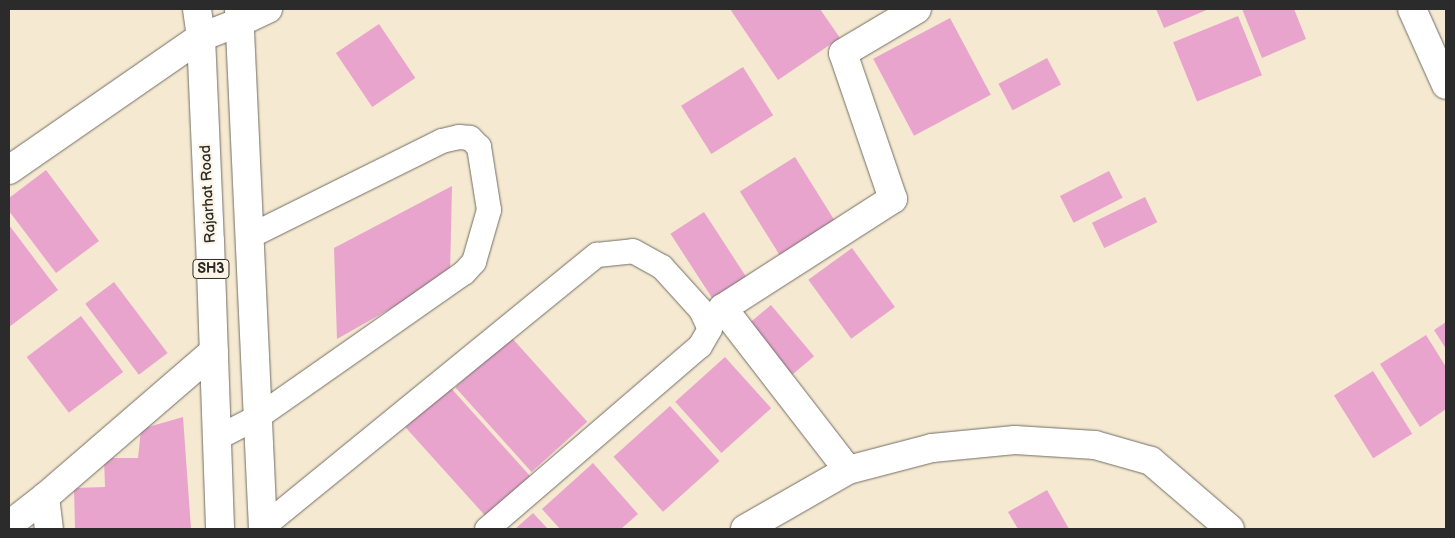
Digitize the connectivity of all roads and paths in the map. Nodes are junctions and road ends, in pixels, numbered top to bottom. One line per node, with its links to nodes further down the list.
1 (197, 9): 7 (street, Rajarhat Road / SH3)
2 (268, 9): 5 (street)
3 (917, 9): 14 (street)
4 (1412, 9): 6 (street)
5 (240, 16): 7 (street); 10 (street, SH3)
6 (1436, 36): 8 (street)
7 (201, 37): 9 (street); 11 (street, Rajarhat Road / SH3)
8 (1446, 85)
9 (9, 170)
10 (250, 237): 12 (street, SH3); 12 (lane)
11 (214, 351): 13 (street, Rajarhat Road / SH3); 15 (street)
12 (258, 417): 13 (lane); 17 (street, SH3)
13 (217, 438): 19 (street, Rajarhat Road / SH3)
14 (848, 470): 21 (street); 22 (street)
15 (45, 497): 16 (street); 18 (street)
16 (9, 525)
17 (263, 528): 20 (lane)
18 (49, 529)
19 (220, 529)
20 (487, 529)
21 (745, 529)
22 (1230, 529)

